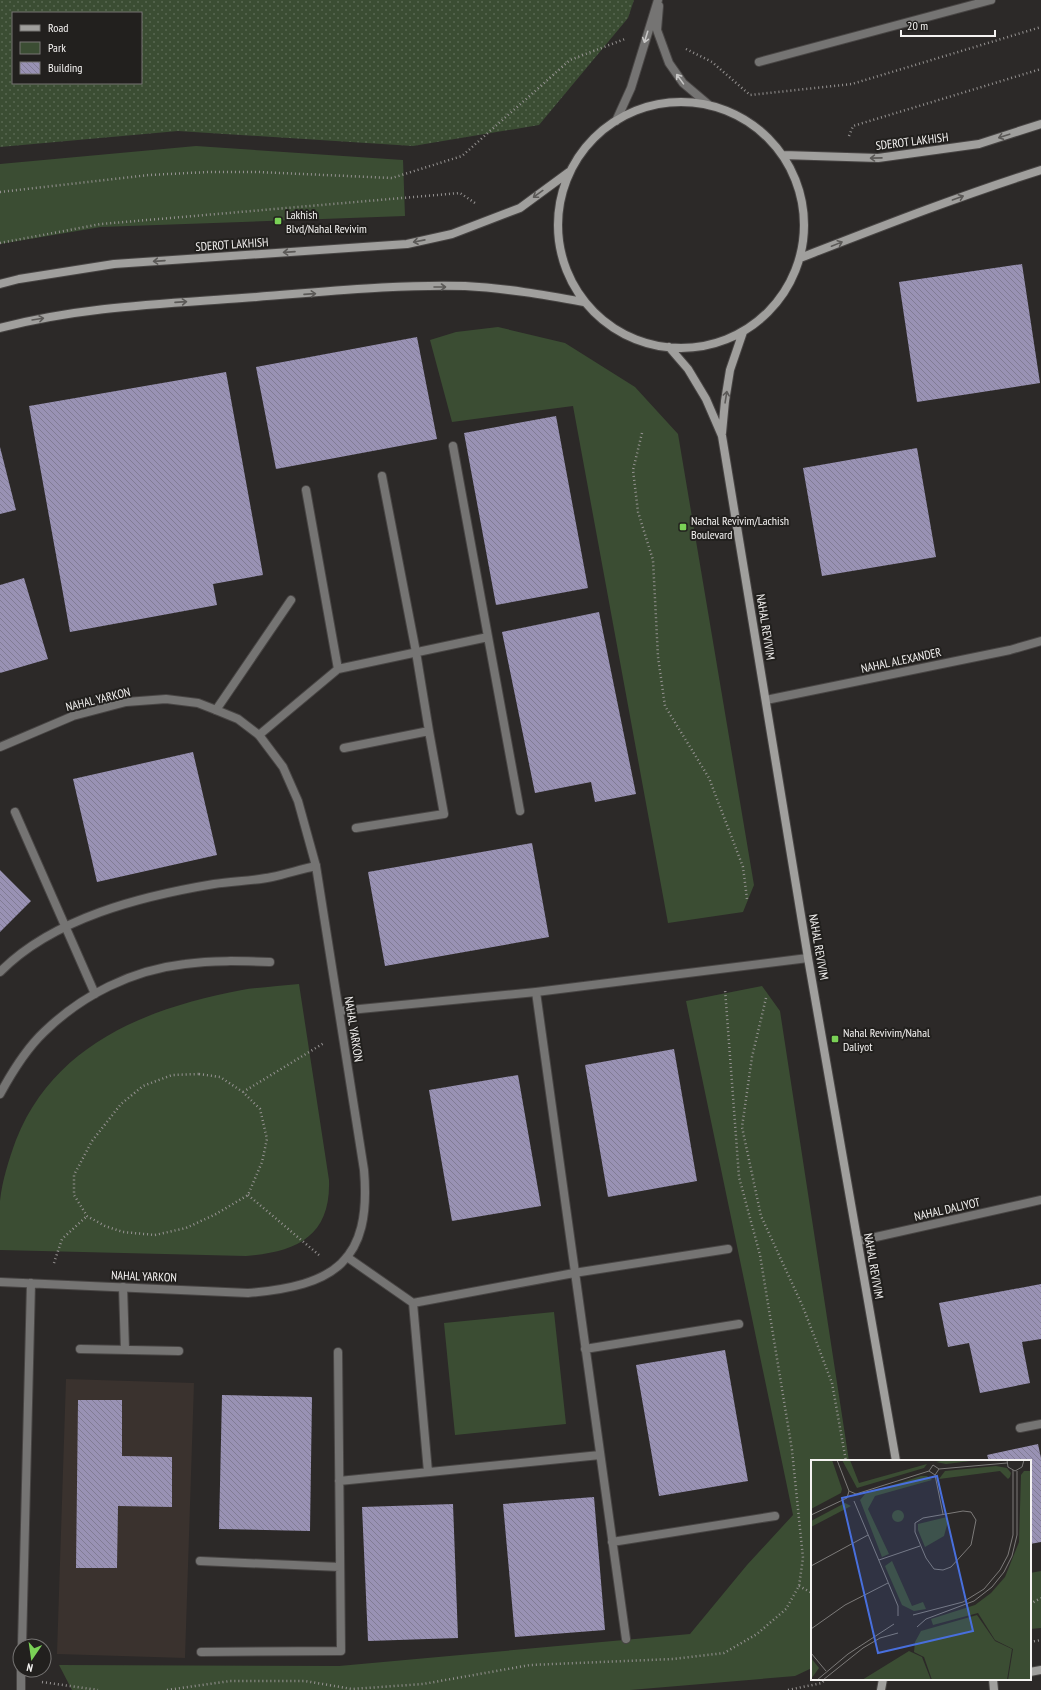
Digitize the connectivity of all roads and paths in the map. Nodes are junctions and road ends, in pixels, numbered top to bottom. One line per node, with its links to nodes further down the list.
1 (658, 0): 4 (street); 5 (street, one-way to 5)
2 (991, 0): 6 (street)
3 (1041, 27): 4 (path)
4 (660, 36): 8 (street, one-way to 4)
5 (646, 37): 9 (street); 15 (path)
6 (759, 62)
7 (1041, 69): 12 (path)
8 (708, 105): 9 (street); 11 (street)
9 (616, 121): 14 (street)
10 (1041, 124): 12 (street, SDEROT LAKHISH, one-way to 12)
11 (783, 155): 12 (street, SDEROT LAKHISH); 18 (street)
12 (840, 157)
13 (1041, 170): 18 (street, one-way to 13)
14 (570, 171): 16 (street, SDEROT LAKHISH, one-way to 16); 20 (street)
15 (0, 192)
16 (498, 216): 17 (path); 19 (street, SDEROT LAKHISH, one-way to 19)
17 (0, 243)
18 (800, 258): 22 (street)
19 (0, 284)
20 (584, 302): 21 (street, one-way to 20); 23 (street)
21 (0, 328)
22 (743, 332): 23 (street); 25 (street, NAHAL REVIVIM, one-way to 22)
23 (669, 347): 25 (street, NAHAL REVIVIM)
24 (642, 433): 44 (path)
25 (722, 436): 34 (street, NAHAL REVIVIM)
26 (453, 446): 30 (street)
27 (382, 476): 32 (street)
28 (306, 490): 33 (street)
29 (292, 600): 35 (street)
30 (488, 636): 32 (street); 40 (street)
31 (1041, 641): 34 (street, NAHAL ALEXANDER)
32 (416, 652): 33 (street); 36 (street)
33 (338, 669): 37 (street)
34 (766, 700): 46 (street, NAHAL REVIVIM)
35 (216, 710): 37 (street, NAHAL YARKON); 38 (street, NAHAL YARKON)
36 (429, 731): 39 (street); 42 (street)
37 (259, 735): 43 (street, NAHAL YARKON)
38 (0, 747)
39 (344, 748)
40 (520, 811)
41 (15, 812): 45 (street)
42 (356, 828)
43 (316, 866): 45 (street); 52 (street, NAHAL YARKON)
44 (747, 899)
45 (66, 926): 48 (street); 50 (street)
46 (808, 958): 49 (street); 60 (street, NAHAL REVIVIM)
47 (270, 962): 50 (street)
48 (0, 972)
49 (536, 992): 52 (street); 64 (street)
50 (95, 994): 54 (street)
51 (766, 998): 79 (path)
52 (339, 1011): 53 (street, NAHAL YARKON)
53 (343, 1032): 55 (path); 62 (street, NAHAL YARKON)
54 (3, 1080): 56 (street)
55 (243, 1092): 57 (path); 59 (path)
56 (0, 1094)
57 (248, 1195): 59 (path); 63 (path)
58 (1041, 1200): 60 (street, NAHAL DALIYOT)
59 (87, 1216): 67 (path)
60 (858, 1241): 80 (street, NAHAL REVIVIM)
61 (728, 1249): 64 (street)
62 (347, 1257): 63 (street, NAHAL YARKON); 69 (street)
63 (335, 1269): 68 (street, NAHAL YARKON)
64 (574, 1273): 69 (street); 72 (street)
65 (0, 1282): 66 (street, NAHAL YARKON)
66 (31, 1284): 67 (street, NAHAL YARKON); 91 (street)
67 (51, 1284): 68 (street, NAHAL YARKON)
68 (123, 1287): 73 (street)
69 (413, 1303): 81 (street)
70 (739, 1324): 72 (street)
71 (80, 1349): 73 (street)
72 (585, 1349): 78 (street)
73 (125, 1350): 74 (street)
74 (179, 1351)
75 (338, 1352): 82 (street)
76 (1041, 1424): 77 (street)
77 (1020, 1428)
78 (600, 1455): 81 (street); 84 (street)
79 (846, 1460)
80 (896, 1460)
81 (428, 1472): 82 (street)
82 (339, 1481): 86 (street)
83 (775, 1516): 84 (street)
84 (612, 1542): 92 (street)
85 (200, 1561): 86 (street)
86 (340, 1567): 95 (street)
87 (799, 1586): 88 (path)
88 (811, 1592)
89 (1041, 1598): 90 (path)
90 (1031, 1603)
91 (22, 1638)
92 (626, 1639)
93 (1041, 1640): 94 (path)
94 (1031, 1642)
95 (201, 1652)
96 (1041, 1670): 97 (street)
97 (1031, 1672)
98 (21, 1678): 103 (street)
99 (40, 1678): 104 (path)
100 (824, 1680): 105 (path)
101 (883, 1680): 106 (street)
102 (993, 1680): 107 (street)
103 (21, 1690)
104 (98, 1690)
105 (788, 1690)
106 (881, 1690)
107 (994, 1690)

